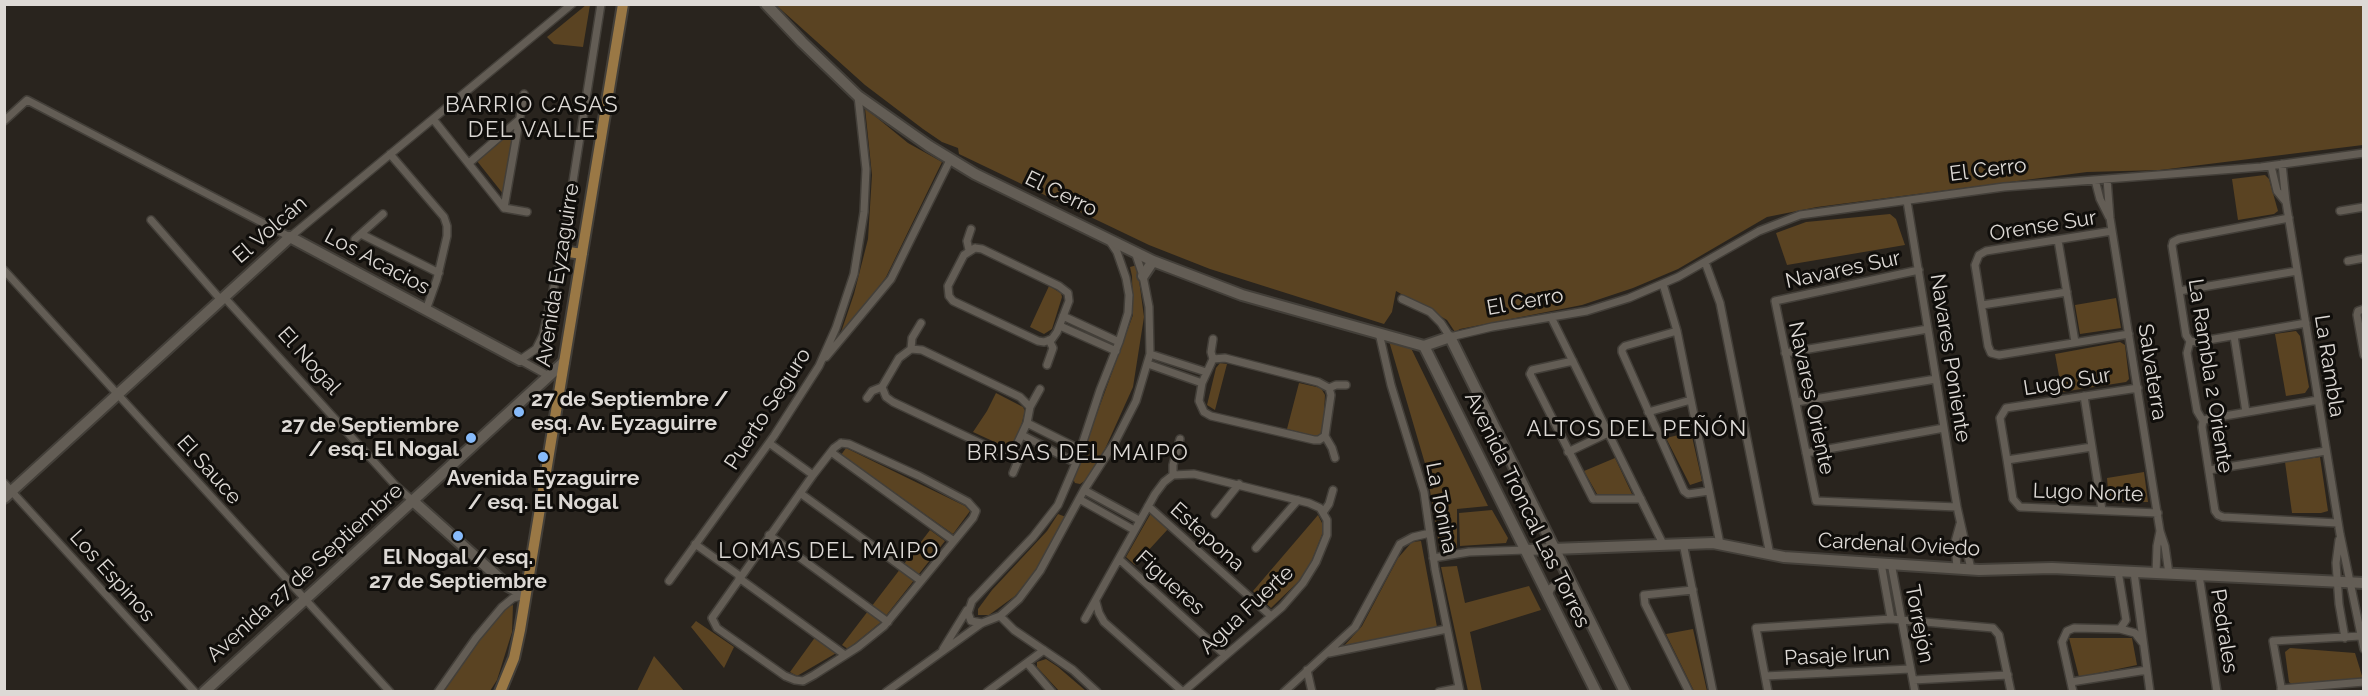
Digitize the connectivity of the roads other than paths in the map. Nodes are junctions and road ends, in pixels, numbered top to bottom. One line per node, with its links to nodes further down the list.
1 (572, 4): 7 (street, El Volcán)
2 (601, 4): 33 (street)
3 (623, 4): 36 (main road, Avenida Eyzaguirre)
4 (766, 4): 6 (street, El Cerro)
5 (524, 94): 8 (street)
6 (858, 96): 12 (street, El Cerro); 83 (street, Puerto Seguro)
7 (433, 119): 11 (street, El Volcán); 13 (street)
8 (520, 119): 13 (street); 21 (street)
9 (4, 121): 30 (street, Los Acacios)
10 (2364, 153): 14 (street, El Cerro)
11 (390, 154): 30 (street, El Volcán); 44 (street)
12 (950, 160): 31 (street, El Cerro); 83 (street)
13 (469, 163): 21 (street)
14 (2282, 164): 15 (street, El Cerro); 19 (street, La Rambla)
15 (2271, 166): 16 (street, El Cerro); 19 (street, La Rambla)
16 (2108, 179): 17 (street, El Cerro); 25 (street, Salvaterra)
17 (2095, 180): 18 (street, El Cerro); 25 (street, Salvaterra)
18 (1908, 201): 40 (street, El Cerro); 42 (street, Navares Poniente)
19 (2286, 202): 26 (street, La Rambla)
20 (2364, 207): 22 (street)
21 (504, 208): 23 (street)
22 (2340, 211)
23 (527, 212)
24 (383, 214): 44 (street)
25 (2110, 218): 29 (street, Salvaterra)
26 (2289, 218): 43 (street, La Rambla); 47 (street, La Rambla 2 Oriente)
27 (151, 220): 49 (street, El Nogal)
28 (971, 229): 34 (street)
29 (2112, 231): 32 (street, Orense Sur); 63 (street, Salvaterra)
30 (290, 237): 49 (street, El Volcán); 54 (street, Los Acacios)
31 (1109, 239): 35 (street, El Cerro); 69 (street)
32 (2058, 240): 48 (street); 52 (street, Orense Sur)
33 (562, 251): 36 (main road); 78 (street)
34 (968, 251): 55 (street); 67 (street)
35 (1135, 252): 38 (street, El Cerro); 45 (street)
36 (582, 254): 80 (main road, Avenida Eyzaguirre)
37 (2364, 258): 39 (street)
38 (1153, 261): 45 (street); 62 (street, El Cerro)
39 (2348, 261)
40 (1705, 262): 46 (street, El Cerro); 156 (street)
41 (4, 270): 93 (street, El Sauce)
42 (1919, 270): 51 (street, Navares Sur); 60 (street, Navares Poniente)
43 (2297, 271): 47 (street); 58 (street, La Rambla)
44 (439, 273): 54 (street)
45 (1143, 276): 75 (street)
46 (1663, 284): 56 (street, El Cerro); 61 (street)
47 (2179, 291): 68 (street, La Rambla 2 Oriente)
48 (2067, 292): 52 (street); 70 (street)
49 (223, 299): 93 (street, El Volcán); 133 (street, El Nogal)
50 (1402, 299): 65 (street)
51 (1774, 301): 74 (street, Navares Oriente)
52 (1982, 305): 70 (street)
53 (2364, 309): 76 (street)
54 (426, 310): 78 (street, Los Acacios)
55 (1064, 316): 59 (street); 69 (street)
56 (1551, 317): 65 (street, El Cerro); 79 (street)
57 (921, 323): 72 (street)
58 (2306, 323): 64 (street); 97 (street, La Rambla)
59 (1059, 326): 67 (street); 73 (street)
60 (1928, 329): 74 (street); 86 (street, Navares Poniente)
61 (1677, 332): 96 (street); 100 (street)
62 (1379, 333): 71 (street, El Cerro); 145 (street, La Tonina)
63 (2129, 334): 70 (street); 91 (street, Salvaterra)
64 (2234, 336): 68 (street); 101 (street)
65 (1450, 337): 71 (street, El Cerro); 155 (street, Avenida Troncal Las Torres)
66 (1213, 339): 77 (street)
67 (1049, 340): 82 (street)
68 (2190, 340): 102 (street, La Rambla 2 Oriente)
69 (1119, 342): 73 (street)
70 (2075, 342)
71 (1424, 346): 154 (street, Avenida Troncal Las Torres)
72 (911, 349): 89 (street); 99 (street)
73 (1116, 351): 111 (street)
74 (1785, 353): 98 (street, Navares Oriente)
75 (1150, 354): 81 (street); 84 (street)
76 (2364, 355)
77 (1213, 359): 84 (street); 90 (street)
78 (520, 360): 85 (street, Los Acacios)
79 (1573, 361): 105 (street); 114 (street)
80 (564, 362): 85 (street, Avenida 27 de Septiembre); 175 (main road, Avenida Eyzaguirre)
81 (1148, 364): 87 (street); 125 (street)
82 (1047, 365)
83 (819, 366): 109 (street, Puerto Seguro)
84 (1206, 372): 87 (street)
85 (549, 376): 133 (street, Avenida 27 de Septiembre)
86 (1936, 379): 98 (street); 104 (street, Navares Poniente)
87 (1202, 383): 107 (street)
88 (1346, 385): 90 (street)
89 (882, 387): 95 (street); 112 (street)
90 (1329, 388): 107 (street)
91 (2138, 388): 94 (street, Lugo Sur); 138 (street, Salvaterra)
92 (1040, 389): 99 (street)
93 (118, 394): 127 (street, El Volcán); 177 (street, El Sauce)
94 (2084, 396): 110 (street); 118 (street, Lugo Sur)
95 (867, 398)
96 (1691, 400): 100 (street); 128 (street)
97 (2318, 400): 101 (street); 115 (street, La Rambla)
98 (1796, 402): 116 (street, Navares Oriente)
99 (1030, 407): 103 (street)
100 (1648, 412): 128 (street)
101 (2246, 412): 102 (street)
102 (2203, 421): 120 (street, La Rambla 2 Oriente)
103 (1027, 423): 106 (street); 111 (street)
104 (1944, 428): 116 (street); 135 (street, Navares Poniente)
105 (1608, 433): 114 (street); 131 (street)
106 (1022, 435): 112 (street); 119 (street)
107 (1325, 436): 117 (street)
108 (1180, 439): 123 (street)
109 (769, 443): 122 (street); 150 (street, Puerto Seguro)
110 (2092, 447): 118 (street); 136 (street)
111 (1081, 450): 119 (street)
112 (1014, 451): 121 (street)
113 (831, 452): 122 (street); 148 (street); 148 (street)
114 (1568, 452): 131 (street)
115 (2326, 452): 120 (street); 142 (street, La Rambla)
116 (1806, 453): 135 (street, Navares Oriente)
117 (1335, 458)
118 (2007, 460): 136 (street, Lugo Norte)
119 (1076, 463): 179 (street)
120 (2209, 470): 142 (street, La Rambla 2 Oriente)
121 (1013, 473)
122 (813, 475): 129 (street)
123 (1173, 475): 124 (street); 134 (street)
124 (1239, 484): 132 (street); 139 (street)
125 (1084, 490): 130 (street); 140 (street)
126 (1333, 490): 137 (street)
127 (7, 491): 209 (street, Los Espinos)
128 (1709, 491): 152 (street)
129 (800, 493): 147 (street); 169 (street)
130 (1079, 499): 143 (street); 180 (street)
131 (1641, 499): 151 (street)
132 (1298, 500): 137 (street); 153 (street)
133 (412, 501): 175 (street, El Nogal); 177 (street, Avenida 27 de Septiembre)
134 (1148, 506): 140 (street); 181 (street, Estepona)
135 (1957, 507): 141 (street, Navares Poniente)
136 (2102, 510): 138 (street, Lugo Norte)
137 (1324, 511): 181 (street, Agua Fuerte)
138 (2158, 513): 144 (street, Salvaterra)
139 (1215, 514)
140 (1139, 520): 143 (street)
141 (1961, 521): 160 (street, Navares Poniente); 161 (street, Navares Poniente)
142 (2338, 523): 146 (street, La Rambla)
143 (1134, 530): 158 (street)
144 (2160, 531): 164 (street, Salvaterra); 165 (street, Salvaterra)
145 (1430, 533): 157 (street, La Tonina); 195 (street)
146 (2340, 534): 170 (street, La Rambla); 171 (street, La Rambla)
147 (770, 536): 167 (street); 185 (street)
148 (954, 541): 169 (street)
149 (1683, 543): 151 (street, Cardenal Oviedo); 152 (street, Cardenal Oviedo); 174 (street)
150 (695, 544): 167 (street); 168 (street, Puerto Seguro)
151 (1663, 544): 155 (street, Cardenal Oviedo)
152 (1720, 544): 156 (street, Cardenal Oviedo)
153 (1256, 548)
154 (1526, 550): 155 (street, Cardenal Oviedo); 157 (street, Cardenal Oviedo); 176 (street, Avenida Troncal Las Torres)
155 (1555, 550): 173 (street, Avenida Troncal Las Torres)
156 (1770, 555): 159 (street, Cardenal Oviedo)
157 (1433, 558): 187 (street, La Tonina)
158 (1119, 559): 178 (street); 197 (street, Figueres)
159 (1886, 563): 160 (street, Cardenal Oviedo); 183 (street, Torrejón); 184 (street, Torrejón)
160 (1957, 568): 161 (street, Cardenal Oviedo)
161 (1971, 569): 162 (street, Cardenal Oviedo)
162 (2118, 571): 163 (street, Cardenal Oviedo); 188 (street)
163 (2134, 572): 164 (street, Cardenal Oviedo); 191 (street)
164 (2156, 573): 165 (street, Cardenal Oviedo)
165 (2169, 574): 166 (street, Cardenal Oviedo)
166 (2199, 575): 170 (street, Cardenal Oviedo); 231 (street, Pedrales)
167 (739, 577): 196 (street); 196 (street)
168 (669, 580)
169 (921, 581): 185 (street)
170 (2338, 583): 171 (street, Cardenal Oviedo); 190 (street, La Rambla)
171 (2350, 583): 172 (street, Cardenal Oviedo); 189 (street, La Rambla)
172 (2364, 583)
173 (1574, 589): 176 (street); 223 (street, Avenida Troncal Las Torres)
174 (1693, 590): 224 (street); 225 (street)
175 (525, 595): 212 (street); 213 (main road, Avenida Eyzaguirre)
176 (1548, 595): 222 (street, Avenida Troncal Las Torres)
177 (305, 600): 210 (street, Avenida 27 de Septiembre); 211 (street, El Sauce)
178 (1096, 602): 182 (street); 218 (street)
179 (969, 607): 186 (street); 194 (street)
180 (1000, 616): 186 (street); 193 (street)
181 (1271, 616): 197 (street, Agua Fuerte)
182 (1085, 619)
183 (1891, 620): 184 (street); 203 (street)
184 (1902, 621): 199 (street, Torrejón); 202 (street)
185 (888, 622): 196 (street)
186 (982, 623): 194 (street)
187 (1447, 629): 195 (street); 207 (street, La Tonina)
188 (2120, 629): 191 (street); 205 (street)
189 (2361, 636): 190 (street); 192 (street, La Rambla)
190 (2345, 638): 208 (street)
191 (2142, 642): 201 (street)
192 (2364, 649)
193 (1044, 650): 198 (street); 217 (street)
194 (940, 654): 214 (street)
195 (1327, 654): 200 (street)
196 (845, 655)
197 (1225, 655): 218 (street, Agua Fuerte)
198 (1028, 663): 215 (street); 216 (street)
199 (1910, 669): 203 (street, Pasaje Irun); 204 (street, Torrejón)
200 (1307, 670): 219 (street); 220 (street)
201 (2147, 670): 205 (street); 230 (street)
202 (2008, 675): 204 (street); 228 (street)
203 (1765, 676): 226 (street)
204 (1912, 680): 227 (street, Torrejón)
205 (2071, 682): 229 (street)
206 (2364, 682): 208 (street)
207 (1459, 690): 221 (street)
208 (2282, 690)
209 (195, 692)
210 (204, 692)
211 (390, 692)
212 (438, 692)
213 (500, 692)
214 (886, 692)
215 (987, 692)
216 (1052, 692)
217 (1097, 692)
218 (1183, 692)
219 (1284, 692)
220 (1312, 692)
221 (1439, 692)
222 (1596, 692)
223 (1625, 692)
224 (1689, 692)
225 (1713, 692)
226 (1768, 692)
227 (1915, 692)
228 (2011, 692)
229 (2073, 692)
230 (2150, 692)
231 (2217, 692)

